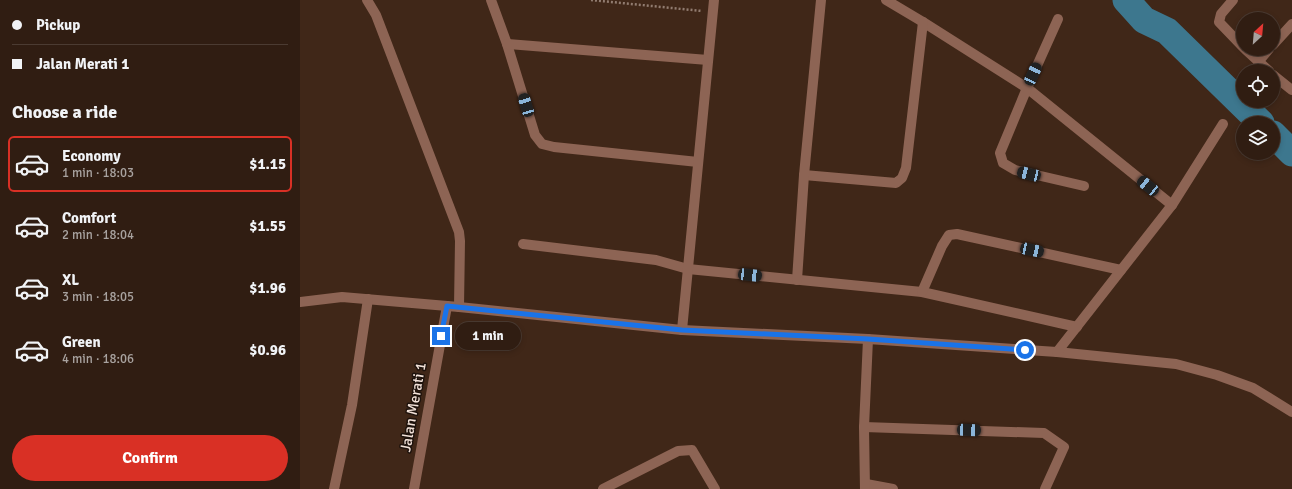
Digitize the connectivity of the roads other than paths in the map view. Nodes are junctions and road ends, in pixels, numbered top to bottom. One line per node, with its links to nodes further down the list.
1 (367, 0): 34 (street)
2 (490, 0): 12 (street)
3 (714, 0): 15 (street)
4 (821, 0): 23 (street)
5 (886, 0): 8 (street)
6 (1234, 0): 11 (street)
7 (1058, 19): 19 (street)
8 (923, 22): 19 (street); 23 (street)
9 (1292, 24): 10 (street)
10 (1280, 37)
11 (1236, 40)
12 (508, 44): 15 (street); 22 (street)
13 (1252, 56): 16 (street)
14 (1263, 56): 16 (street)
15 (708, 60): 22 (street)
16 (1258, 62): 17 (street)
17 (1260, 64)
18 (1280, 81): 20 (street)
19 (1027, 88): 24 (street); 25 (street)
20 (1292, 90)
21 (1223, 124): 25 (street)
22 (698, 162): 27 (street)
23 (804, 175): 29 (street)
24 (1084, 186)
25 (1172, 205): 28 (street)
26 (523, 244): 27 (street)
27 (688, 269): 29 (street); 36 (street)
28 (1121, 270): 30 (street); 35 (street)
29 (797, 280): 30 (street)
30 (922, 292): 35 (street)
31 (368, 299): 32 (street); 33 (street); 43 (street)
32 (300, 302)
33 (447, 306): 34 (street); 44 (street, Jalan Merati 1)
34 (458, 307): 36 (street)
35 (1077, 327): 38 (street)
36 (682, 330): 37 (street)
37 (868, 339): 38 (street); 40 (street)
38 (1057, 352): 39 (street)
39 (1292, 412)
40 (864, 427): 42 (street); 49 (street)
41 (622, 479): 45 (street); 46 (street); 47 (street)
42 (865, 487): 48 (street)
43 (334, 489)
44 (414, 489)
45 (603, 489)
46 (626, 489)
47 (715, 489)
48 (893, 489)
49 (1045, 489)

